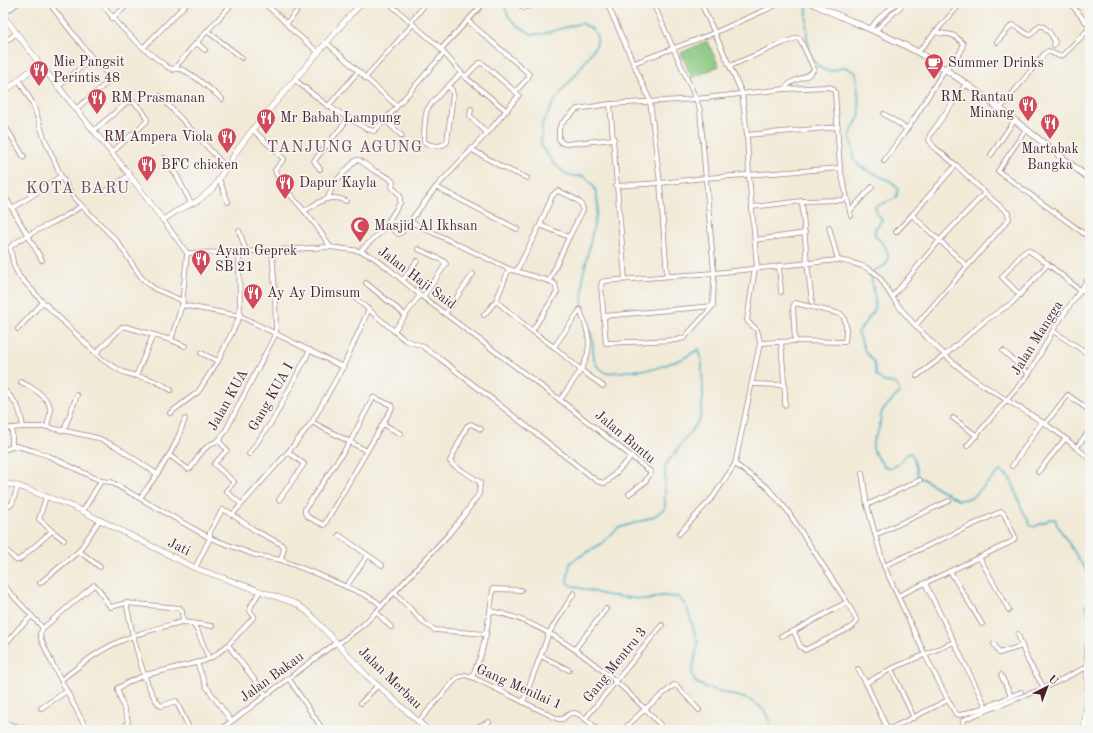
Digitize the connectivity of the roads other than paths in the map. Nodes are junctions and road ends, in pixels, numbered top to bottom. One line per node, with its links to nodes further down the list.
1 (18, 3): 24 (street)
2 (49, 3): 46 (street)
3 (102, 3): 25 (street)
4 (130, 3): 25 (street)
5 (187, 3): 39 (street)
6 (233, 3): 31 (street)
7 (264, 3): 27 (street)
8 (389, 3): 28 (street)
9 (426, 3): 28 (street)
10 (484, 3): 26 (street)
11 (520, 3): 12 (street)
12 (538, 3)
13 (607, 3): 49 (street)
14 (653, 3): 42 (street)
15 (701, 3): 34 (street)
16 (781, 3): 34 (street)
17 (897, 3): 30 (street)
18 (904, 3): 30 (street)
19 (961, 3): 32 (street)
20 (1070, 3): 29 (street)
21 (361, 4): 38 (street)
22 (813, 4): 30 (main road)
23 (296, 12): 27 (street)
24 (3, 14): 33 (street)
25 (112, 18): 39 (street)
26 (468, 21): 43 (street); 63 (street)
27 (287, 23): 44 (street)
28 (412, 23): 43 (street); 56 (street)
29 (1090, 27): 40 (street)
30 (872, 30): 45 (main road)
31 (207, 31): 35 (street); 47 (street)
32 (936, 31): 45 (street); 51 (street)
33 (17, 33): 37 (street); 48 (street)
34 (714, 33): 42 (street); 50 (street)
35 (197, 42): 41 (street); 52 (street)
36 (997, 42): 40 (street)
37 (3, 43)
38 (327, 43): 44 (street); 53 (street)
39 (143, 48): 52 (street)
40 (1051, 48): 75 (street)
41 (206, 50)
42 (674, 50): 49 (street); 68 (street)
43 (442, 51): 54 (street); 72 (street)
44 (318, 52): 58 (street)
45 (918, 52): 51 (main road)
46 (92, 58): 60 (street); 73 (street)
47 (242, 58)
48 (39, 63): 57 (street); 60 (street)
49 (634, 63): 69 (street)
50 (730, 66): 62 (street); 65 (street)
51 (945, 69): 59 (main road); 83 (street)
52 (173, 70): 67 (street)
53 (358, 72): 56 (street); 71 (street)
54 (461, 73): 55 (street); 61 (street)
55 (465, 77): 63 (street); 76 (street)
56 (365, 78): 72 (street)
57 (19, 80): 64 (street); 103 (street)
58 (296, 80): 71 (street); 85 (street)
59 (966, 84): 75 (main road); 97 (street)
60 (58, 87): 73 (street)
61 (449, 87): 61 (street)
62 (785, 89): 65 (street); 82 (street)
63 (516, 92): 76 (street)
64 (3, 94)
65 (742, 94): 68 (street); 88 (street)
66 (160, 96): 98 (street)
67 (222, 99)
68 (696, 99): 69 (street); 105 (street)
69 (650, 101): 70 (street); 108 (street)
70 (610, 104): 90 (street); 90 (street)
71 (328, 106): 78 (street)
72 (397, 106): 79 (street)
73 (76, 108): 86 (street)
74 (471, 109): 87 (street)
75 (1000, 109): 80 (main road)
76 (507, 111): 87 (street)
77 (884, 114): 83 (street)
78 (348, 119): 79 (street); 100 (street)
79 (385, 120): 89 (street)
80 (1014, 120): 84 (main road); 93 (street)
81 (3, 123): 94 (street)
82 (838, 127): 88 (street); 99 (street)
83 (907, 129): 96 (street)
84 (1026, 129): 107 (main road); 139 (street)
85 (253, 130): 98 (street); 125 (street)
86 (93, 131): 92 (street); 92 (street)
87 (486, 134): 91 (street)
88 (747, 134): 102 (street)
89 (402, 136)
90 (614, 139): 109 (street)
91 (471, 149): 104 (street); 110 (street)
92 (111, 153): 101 (street)
93 (991, 155)
94 (24, 157)
95 (164, 158): 120 (street)
96 (884, 161)
97 (956, 165): 114 (street); 126 (street)
98 (226, 167): 106 (street)
99 (840, 168): 102 (street); 116 (street)
100 (320, 169)
101 (130, 175): 112 (street); 128 (street)
102 (749, 175): 105 (street); 122 (street)
103 (61, 176): 121 (street); 123 (street)
104 (527, 178)
105 (705, 178): 108 (street); 159 (street)
106 (219, 179): 119 (street); 120 (street)
107 (1090, 179)
108 (660, 184): 109 (street); 161 (street)
109 (616, 186): 163 (street)
110 (436, 187): 129 (street); 133 (street)
111 (872, 187): 124 (street)
112 (106, 191)
113 (3, 193): 123 (street)
114 (985, 193): 141 (street); 155 (street)
115 (328, 198): 117 (street); 125 (street); 130 (street)
116 (847, 198): 118 (street); 124 (street)
117 (346, 200)
118 (802, 201): 122 (street); 136 (street)
119 (228, 202)
120 (191, 203): 128 (street)
121 (81, 206): 137 (street); 177 (street)
122 (752, 207): 140 (street)
123 (12, 209): 137 (street)
124 (850, 210): 127 (street)
125 (304, 211): 142 (street)
126 (912, 215): 135 (street); 141 (street)
127 (851, 216)
128 (164, 220): 148 (street)
129 (411, 222): 130 (street); 157 (street)
130 (386, 225): 147 (street)
131 (540, 225): 138 (street); 138 (street); 158 (street)
132 (829, 227): 150 (street)
133 (517, 229)
134 (239, 231): 145 (street)
135 (896, 232)
136 (804, 233): 140 (street); 152 (street)
137 (28, 236): 149 (street); 175 (street)
138 (569, 237): 165 (street)
139 (1090, 238)
140 (755, 240): 156 (street)
141 (939, 241): 155 (street); 173 (street)
142 (330, 247): 144 (street, Jalan Haji Said); 147 (street, Jalan Haji Said)
143 (418, 249): 171 (street)
144 (272, 250): 145 (street, Jalan Haji Said); 190 (street)
145 (246, 251): 146 (street, Jalan Haji Said)
146 (239, 252): 148 (street, Jalan Haji Said); 183 (street)
147 (360, 252): 164 (street, Jalan Haji Said)
148 (187, 253): 177 (street)
149 (42, 260)
150 (838, 260): 152 (street); 173 (street)
151 (417, 261): 164 (street)
152 (807, 263): 154 (street); 176 (street)
153 (1048, 264): 167 (street); 169 (street); 169 (street)
154 (779, 265): 156 (street); 168 (street)
155 (967, 266): 185 (street)
156 (756, 267): 159 (street); 195 (street)
157 (509, 269): 158 (street); 174 (street)
158 (516, 270): 165 (street)
159 (714, 272): 161 (street); 178 (street)
160 (473, 274): 180 (street)
161 (667, 276): 163 (street)
162 (1090, 276): 167 (street, Jalan Mangga)
163 (625, 279): 184 (street)
164 (402, 280): 171 (street, Jalan Haji Said)
165 (549, 281): 188 (street)
166 (366, 282): 181 (street)
167 (1082, 289): 170 (street); 189 (street, Jalan Mangga)
168 (781, 292)
169 (1020, 295): 202 (street)
170 (1090, 295)
171 (422, 296): 180 (street, Jalan Haji Said); 181 (street)
172 (354, 297): 179 (street)
173 (892, 297): 185 (street)
174 (496, 301): 182 (street); 188 (street)
175 (43, 302): 186 (street); 200 (street)
176 (812, 302)
177 (182, 303): 183 (street); 192 (street)
178 (713, 306): 184 (street); 184 (street)
179 (369, 309): 187 (street); 205 (street)
180 (445, 314): 217 (street, Jalan Haji Said)
181 (405, 315): 187 (street)
182 (484, 315)
183 (240, 316): 190 (street); 204 (street)
184 (604, 316)
185 (916, 325): 202 (street)
186 (18, 328)
187 (394, 331): 247 (street)
188 (532, 331): 197 (street)
189 (1053, 332): 203 (street); 207 (street, Jalan Mangga)
190 (276, 333): 198 (street); 237 (street, Jalan KUA)
191 (153, 335): 192 (street); 200 (street); 208 (street)
192 (171, 340): 196 (street)
193 (795, 341): 193 (street); 194 (street)
194 (781, 342): 195 (street); 213 (street)
195 (760, 343): 211 (street)
196 (185, 346)
197 (554, 347): 206 (street); 206 (street)
198 (310, 350): 205 (street); 245 (street, Gang KUA I)
199 (1003, 351): 207 (street)
200 (96, 353): 208 (street)
201 (201, 353): 204 (street)
202 (945, 355): 209 (street); 218 (street)
203 (1090, 355)
204 (218, 361): 221 (street)
205 (343, 367): 224 (street)
206 (581, 370): 212 (street); 217 (street)
207 (1029, 374): 218 (street, Jalan Mangga)
208 (136, 376): 215 (street)
209 (917, 376)
210 (20, 382): 227 (street)
211 (752, 384): 213 (street); 249 (street)
212 (603, 386)
213 (784, 386): 219 (street)
214 (3, 389): 228 (street)
215 (171, 390)
216 (77, 395): 232 (street)
217 (560, 400): 247 (street, Jalan Buntu)
218 (1007, 400): 225 (street); 235 (street, Jalan Mangga)
219 (785, 405)
220 (1090, 411): 225 (street)
221 (170, 413)
222 (953, 418): 235 (street)
223 (185, 419): 246 (street)
224 (312, 422): 238 (street); 244 (street)
225 (1043, 423): 236 (street); 250 (street)
226 (383, 424): 234 (street); 238 (street); 243 (street)
227 (47, 426): 228 (street); 232 (street)
228 (23, 427): 229 (street)
229 (12, 428): 230 (street); 240 (street)
230 (3, 429)
231 (481, 429): 291 (street, Jalan Bakau)
232 (64, 430): 253 (street)
233 (1090, 430): 241 (street)
234 (401, 434)
235 (977, 436): 239 (street, Jalan Mangga)
236 (1065, 439): 241 (street); 251 (street)
237 (219, 441): 246 (street, Jalan KUA); 263 (street)
238 (350, 442): 243 (street); 243 (street)
239 (967, 446)
240 (12, 447): 242 (street); 255 (street)
241 (1076, 448): 248 (street)
242 (3, 450)
243 (367, 451)
244 (288, 452): 261 (street); 263 (street)
245 (249, 454)
246 (169, 455): 253 (street)
247 (632, 456): 258 (street, Jalan Buntu)
248 (1090, 460)
249 (735, 464): 270 (street); 294 (street)
250 (1012, 466)
251 (1038, 472)
252 (862, 473): 264 (street)
253 (157, 474): 260 (street)
254 (920, 480): 264 (street)
255 (101, 481): 260 (street); 266 (street)
256 (3, 483): 257 (street, Jati)
257 (18, 486): 259 (street, Jati); 265 (street)
258 (629, 494)
259 (46, 497): 266 (street, Jati); 269 (street)
260 (140, 498): 273 (street)
261 (279, 500)
262 (949, 502): 272 (street)
263 (241, 504): 267 (street)
264 (867, 505): 272 (street)
265 (3, 508)
266 (83, 511): 268 (street, Jati)
267 (232, 515): 273 (street); 279 (street)
268 (99, 520): 276 (street); 283 (street, Jati)
269 (52, 531): 274 (street); 275 (street)
270 (679, 534)
271 (339, 535): 277 (street)
272 (875, 535): 281 (street)
273 (210, 538): 279 (street); 283 (street)
274 (64, 540)
275 (3, 550)
276 (78, 551): 282 (street); 285 (street)
277 (368, 555): 280 (street); 288 (street)
278 (979, 557): 281 (street); 284 (street); 298 (street)
279 (281, 560): 288 (street)
280 (382, 565)
281 (884, 566): 293 (street)
282 (100, 567)
283 (195, 568): 290 (street, Jati)
284 (950, 571): 286 (street); 304 (street)
285 (40, 583)
286 (925, 583): 293 (street); 318 (street)
287 (3, 585): 301 (street)
288 (346, 588): 296 (street)
289 (521, 590): 299 (street)
290 (260, 591): 319 (street, Jati); 321 (street)
291 (394, 592): 296 (street, Jalan Bakau); 312 (street)
292 (574, 593): 311 (street)
293 (898, 596): 325 (street)
294 (847, 602): 309 (street); 309 (street)
295 (128, 604): 302 (street); 308 (street); 314 (street)
296 (381, 606): 300 (street, Jalan Bakau)
297 (606, 609): 324 (street)
298 (1009, 610)
299 (490, 611): 311 (street); 312 (street)
300 (376, 612): 307 (street); 319 (street, Jalan Bakau)
301 (32, 616): 308 (street); 316 (street)
302 (183, 622): 303 (street); 314 (street)
303 (193, 624): 306 (street); 327 (street)
304 (982, 624)
305 (662, 625): 338 (street, Gang Mentru 3)
306 (212, 626)
307 (391, 627)
308 (43, 628): 337 (street)
309 (794, 631): 315 (street)
310 (3, 633): 316 (street)
311 (549, 633): 324 (street); 326 (street)
312 (486, 634): 335 (street)
313 (1018, 634): 322 (street)
314 (133, 636): 334 (street); 337 (street)
315 (781, 636)
316 (8, 640): 323 (street)
317 (1090, 640): 329 (street)
318 (954, 642): 325 (street); 349 (street)
319 (337, 643): 336 (street, Jalan Bakau); 340 (street, Jalan Merbau)
320 (994, 644): 322 (street)
321 (226, 646): 327 (street); 344 (street)
322 (1022, 646): 341 (street)
323 (3, 647)
324 (575, 649): 338 (street)
325 (925, 655): 332 (street); 346 (street)
326 (541, 656): 331 (street); 347 (street)
327 (209, 659): 328 (street)
328 (198, 662): 334 (street); 355 (street)
329 (1087, 667): 341 (street); 373 (street)
330 (858, 669): 339 (street)
331 (569, 670)
332 (891, 670): 339 (street); 353 (street)
333 (1001, 675): 345 (street)
334 (145, 676): 363 (street); 364 (street)
335 (472, 677): 347 (street, Gang Menilai 1); 356 (street, Gang Menilai 1)
336 (289, 679): 344 (street, Jalan Bakau); 359 (street)
337 (62, 680): 342 (street)
338 (615, 681): 351 (street); 354 (street, Gang Mentru 3)
339 (866, 683): 371 (street)
340 (378, 685): 348 (street); 356 (street, Jalan Merbau)
341 (1044, 688): 372 (street)
342 (67, 691): 350 (street); 361 (street)
343 (1021, 692): 345 (street)
344 (266, 695): 355 (street, Jalan Bakau)
345 (1011, 696): 349 (street)
346 (948, 700): 349 (street); 353 (street)
347 (523, 702): 354 (street, Gang Menilai 1)
348 (361, 703)
349 (986, 707)
350 (41, 708)
351 (645, 709): 352 (street); 369 (street); 370 (street)
352 (699, 710)
353 (914, 718): 371 (street)
354 (585, 719): 368 (street, Gang Menilai 1)
355 (231, 722): 365 (street, Jalan Bakau)
356 (418, 722): 366 (street, Jalan Merbau)
357 (489, 722): 367 (street)
358 (3, 723): 360 (street)
359 (321, 729)
360 (31, 730)
361 (87, 730)
362 (112, 730): 363 (street)
363 (126, 730)
364 (190, 730)
365 (220, 730)
366 (428, 730)
367 (470, 730)
368 (598, 730)
369 (623, 730)
370 (665, 730)
371 (888, 730)
372 (966, 730)
373 (1084, 730)

